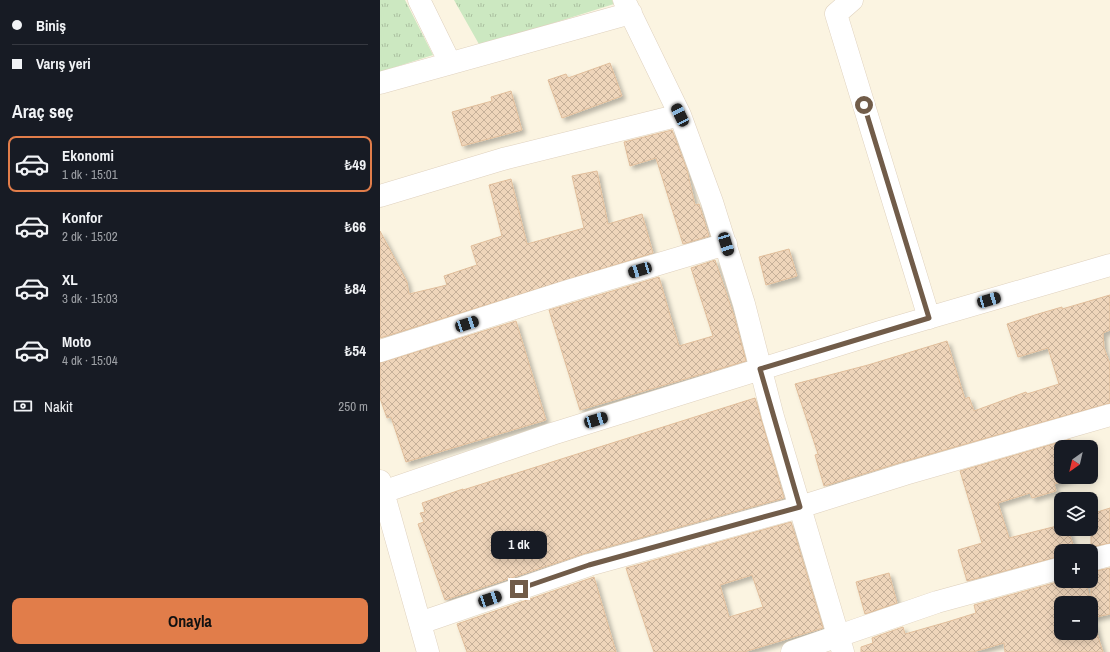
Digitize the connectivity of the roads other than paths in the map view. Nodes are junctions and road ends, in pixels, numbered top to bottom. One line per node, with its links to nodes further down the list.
1 (419, 0): 4 (street)
2 (852, 0): 10 (street)
3 (627, 6): 4 (street); 6 (street)
4 (450, 63): 5 (street)
5 (380, 83)
6 (680, 115): 7 (street); 8 (street)
7 (380, 196)
8 (726, 244): 11 (street); 12 (street)
9 (1110, 265): 10 (street)
10 (929, 318): 12 (street)
11 (380, 351)
12 (760, 369): 14 (street); 15 (street)
13 (1110, 415): 15 (street)
14 (381, 488): 19 (street)
15 (800, 507): 19 (street); 20 (street)
16 (1110, 555): 17 (street)
17 (1098, 558)
18 (1054, 570): 20 (street)
19 (420, 623): 21 (street)
20 (841, 645): 22 (street)
21 (428, 652)
22 (792, 652)

